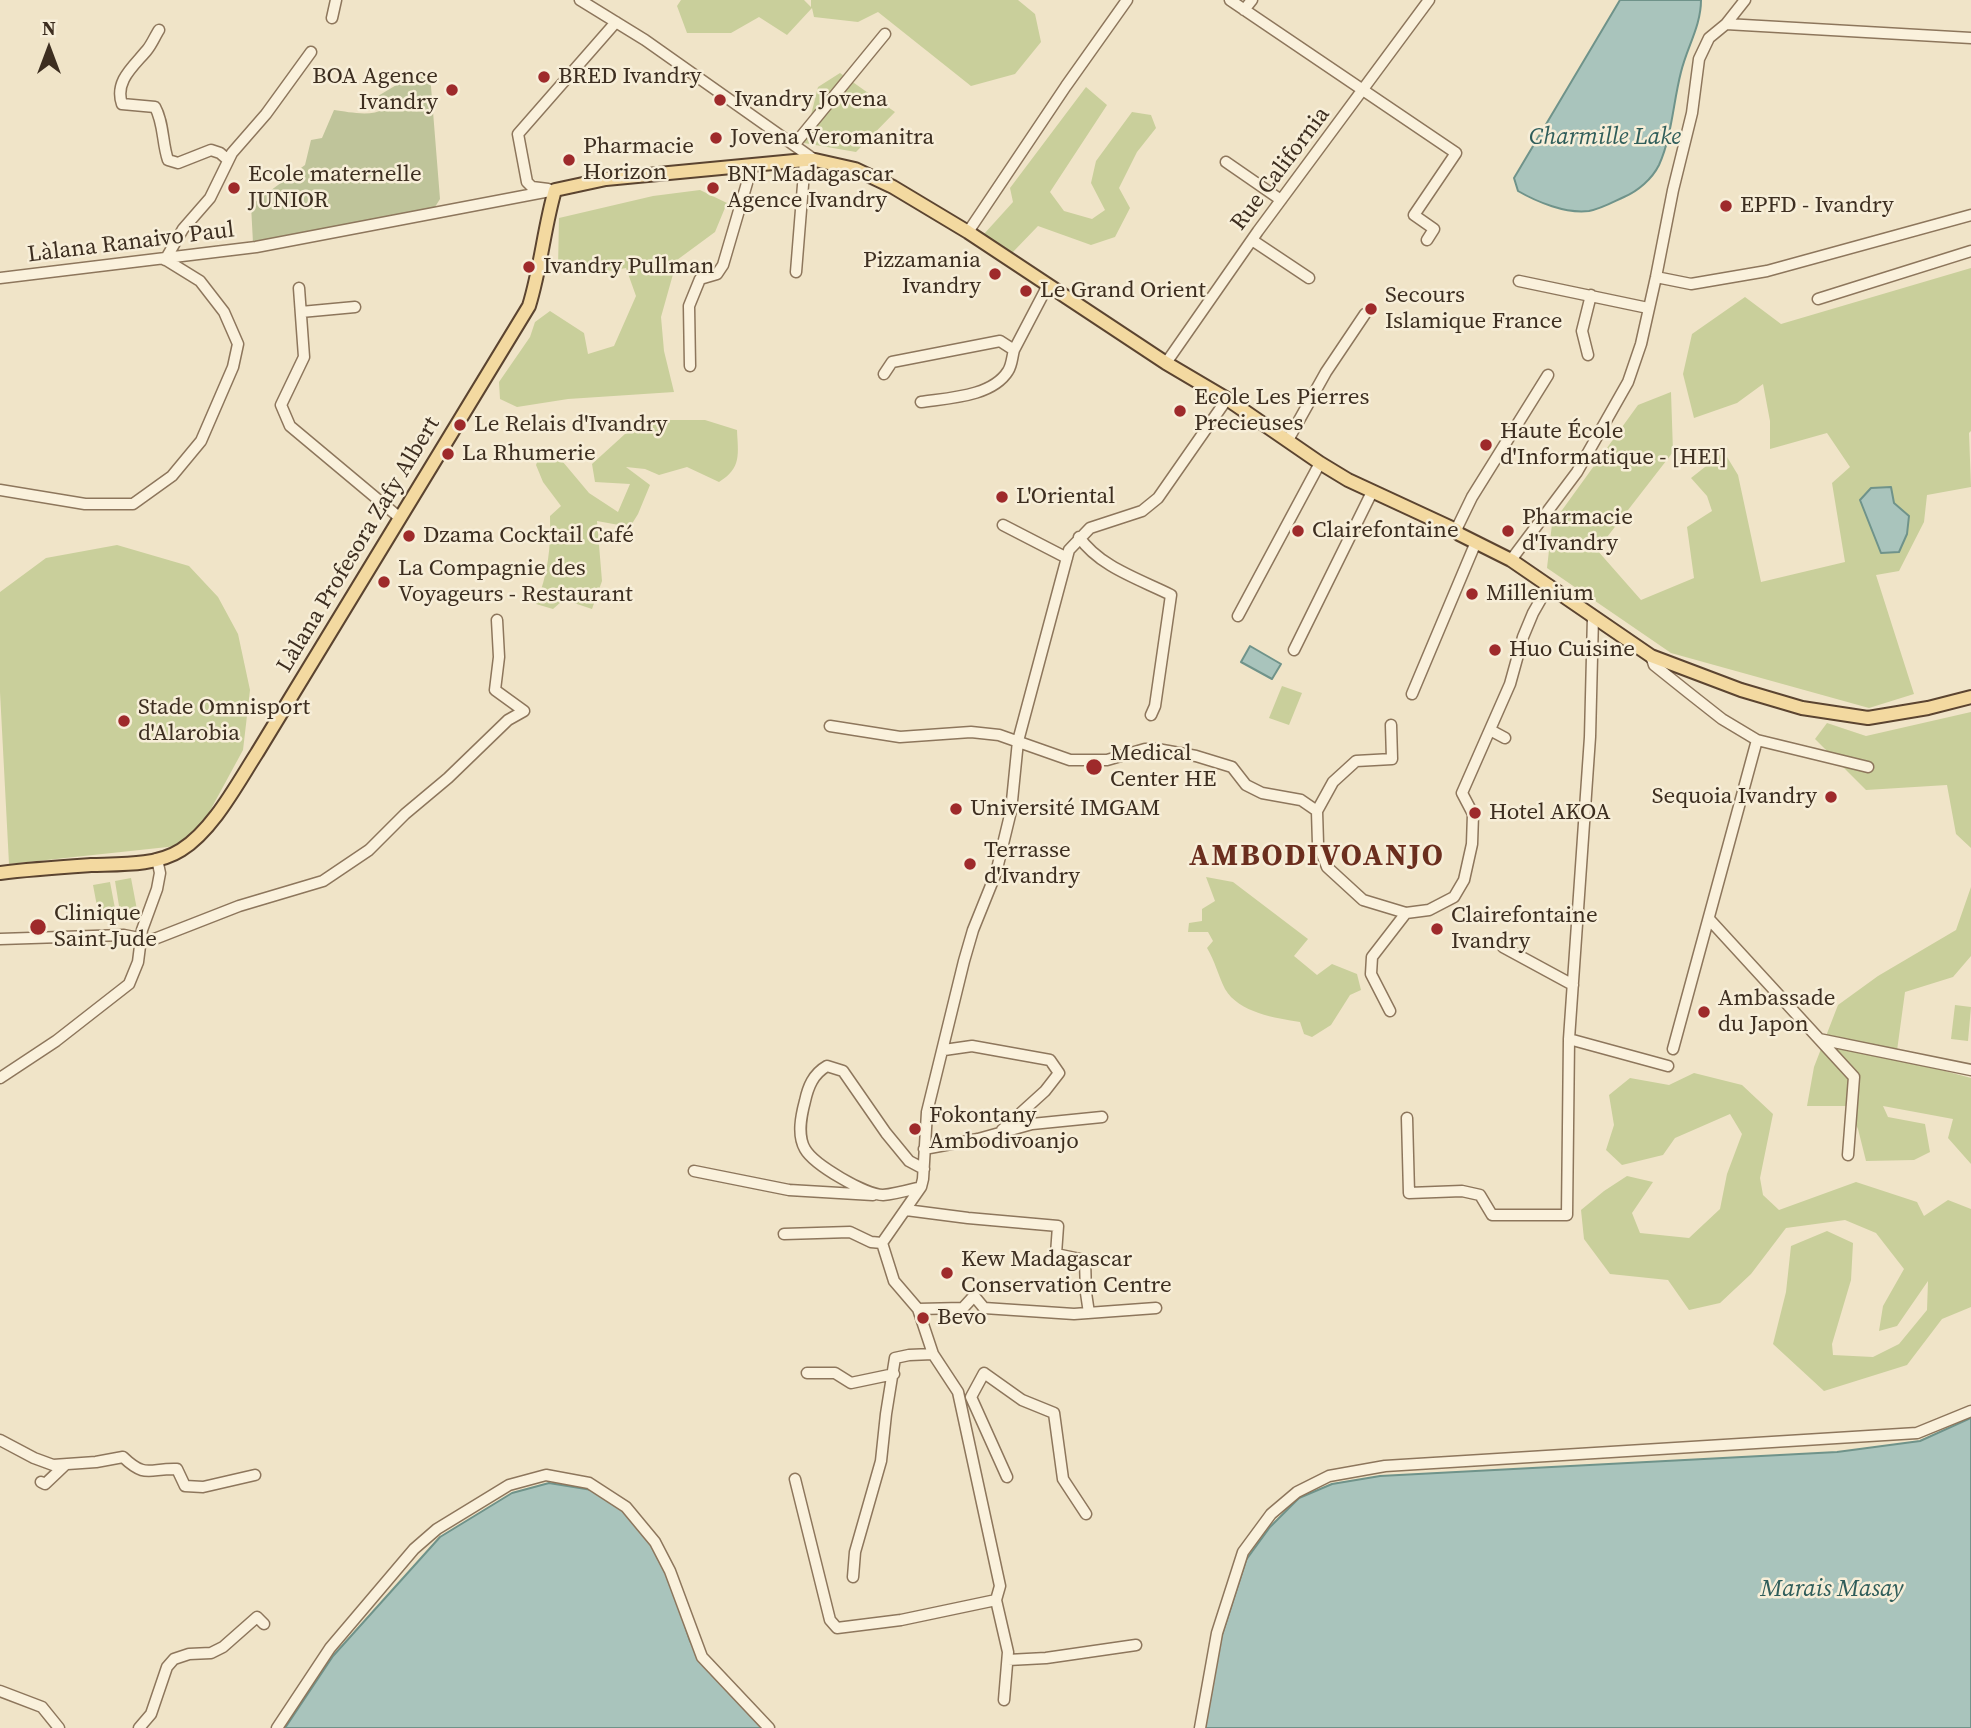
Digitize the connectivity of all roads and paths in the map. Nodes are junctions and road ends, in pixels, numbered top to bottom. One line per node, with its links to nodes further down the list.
1 (336, 0): 9 (street)
2 (580, 0): 10 (street)
3 (1127, 0): 25 (street)
4 (1230, 0): 8 (street)
5 (1252, 0): 8 (street)
6 (1429, 0): 16 (street, Rue California)
7 (1745, 0): 11 (street)
8 (1244, 10): 16 (street)
9 (332, 18)
10 (615, 22): 17 (street); 22 (street)
11 (1726, 24): 14 (street); 31 (street)
12 (159, 30): 18 (street)
13 (885, 34): 17 (street)
14 (1971, 38)
15 (311, 52): 18 (street)
16 (1364, 89): 23 (street, Rue California); 27 (street)
17 (794, 145): 19 (street)
18 (228, 160): 29 (street)
19 (810, 160): 21 (main road); 25 (main road); 30 (street)
20 (1226, 162): 23 (street)
21 (752, 166): 22 (main road); 46 (street)
22 (555, 190): 29 (street, Làlana Ranaivo Paul); 55 (main road, Làlana Profesora Zafy Albert)
23 (1281, 200): 26 (street, Rue California)
24 (1971, 215): 31 (street)
25 (968, 232): 35 (main road)
26 (1252, 240): 33 (street); 45 (street, Rue California)
27 (1427, 240)
28 (1971, 251): 38 (street)
29 (165, 260): 32 (street, Làlana Ranaivo Paul); 53 (street)
30 (796, 272)
31 (1656, 277): 40 (street)
32 (0, 278)
33 (1309, 278)
34 (1520, 281): 37 (street)
35 (1048, 285): 43 (street); 45 (main road)
36 (299, 288): 41 (street)
37 (1591, 295): 40 (street); 44 (street)
38 (1818, 299)
39 (355, 307): 41 (street)
40 (1648, 308): 61 (street)
41 (301, 312): 55 (street)
42 (1365, 314): 51 (street)
43 (1014, 350): 47 (street); 50 (street)
44 (1587, 355)
45 (1166, 363): 49 (main road)
46 (690, 366)
47 (884, 374)
48 (1548, 375): 57 (street)
49 (1227, 399): 51 (main road); 58 (street)
50 (920, 402)
51 (1288, 440): 52 (main road)
52 (1320, 463): 54 (main road); 63 (street)
53 (0, 490)
54 (1372, 492): 57 (main road); 66 (street)
55 (400, 518): 79 (main road, Làlana Profesora Zafy Albert)
56 (1003, 525): 60 (street)
57 (1456, 530): 59 (main road)
58 (1080, 537): 60 (street); 70 (street)
59 (1476, 542): 61 (main road); 68 (street)
60 (1067, 558): 76 (street)
61 (1511, 560): 62 (main road)
62 (1549, 585): 64 (main road); 73 (street)
63 (1238, 616)
64 (1593, 616): 67 (main road); 86 (street)
65 (497, 620): 84 (street)
66 (1294, 650)
67 (1651, 656): 69 (main road); 75 (street)
68 (1412, 694)
69 (1971, 698)
70 (1151, 715)
71 (1391, 725): 78 (street)
72 (830, 726): 76 (street)
73 (1490, 730): 74 (street); 81 (street)
74 (1505, 738)
75 (1757, 740): 77 (street); 82 (street)
76 (1018, 741): 78 (street); 91 (street)
77 (1868, 767)
78 (1317, 811): 81 (street)
79 (158, 859): 80 (main road, Làlana Profesora Zafy Albert); 84 (street)
80 (0, 873)
81 (1406, 913): 87 (street)
82 (1709, 919): 89 (street); 90 (street)
83 (0, 939): 84 (street)
84 (141, 939): 94 (street)
85 (1503, 947): 86 (street)
86 (1573, 985): 88 (street)
87 (1390, 1011)
88 (1569, 1039): 92 (street); 96 (street)
89 (1819, 1039): 93 (street); 99 (street)
90 (1673, 1049)
91 (944, 1050): 97 (street); 98 (street)
92 (1668, 1066)
93 (1971, 1070)
94 (0, 1079)
95 (1102, 1117): 97 (street)
96 (1406, 1118)
97 (1002, 1130): 98 (street)
98 (924, 1149): 100 (street)
99 (1848, 1155)
100 (924, 1169): 102 (street); 103 (street)
101 (694, 1171): 103 (street)
102 (920, 1187): 103 (street); 104 (street)
103 (881, 1195)
104 (906, 1210): 106 (street); 109 (street)
105 (784, 1234): 106 (street)
106 (882, 1242): 108 (street)
107 (1156, 1308): 109 (street)
108 (918, 1309): 109 (street); 110 (street)
109 (1089, 1313)
110 (933, 1354): 112 (street); 113 (street)
111 (807, 1373): 112 (street)
112 (894, 1374): 123 (street)
113 (958, 1392): 114 (street); 124 (street)
114 (971, 1397): 119 (street); 122 (street)
115 (1971, 1411): 134 (street)
116 (0, 1440): 117 (street)
117 (65, 1465): 118 (street); 121 (street)
118 (255, 1475)
119 (1007, 1477)
120 (795, 1479): 124 (street)
121 (41, 1482)
122 (1086, 1514)
123 (853, 1577)
124 (996, 1600): 127 (street)
125 (264, 1625): 131 (street)
126 (1136, 1645): 127 (street)
127 (1008, 1660): 129 (street)
128 (0, 1690): 130 (street)
129 (1004, 1700)
130 (59, 1728)
131 (139, 1728)
132 (277, 1728): 133 (street)
133 (769, 1728)
134 (1200, 1728)

